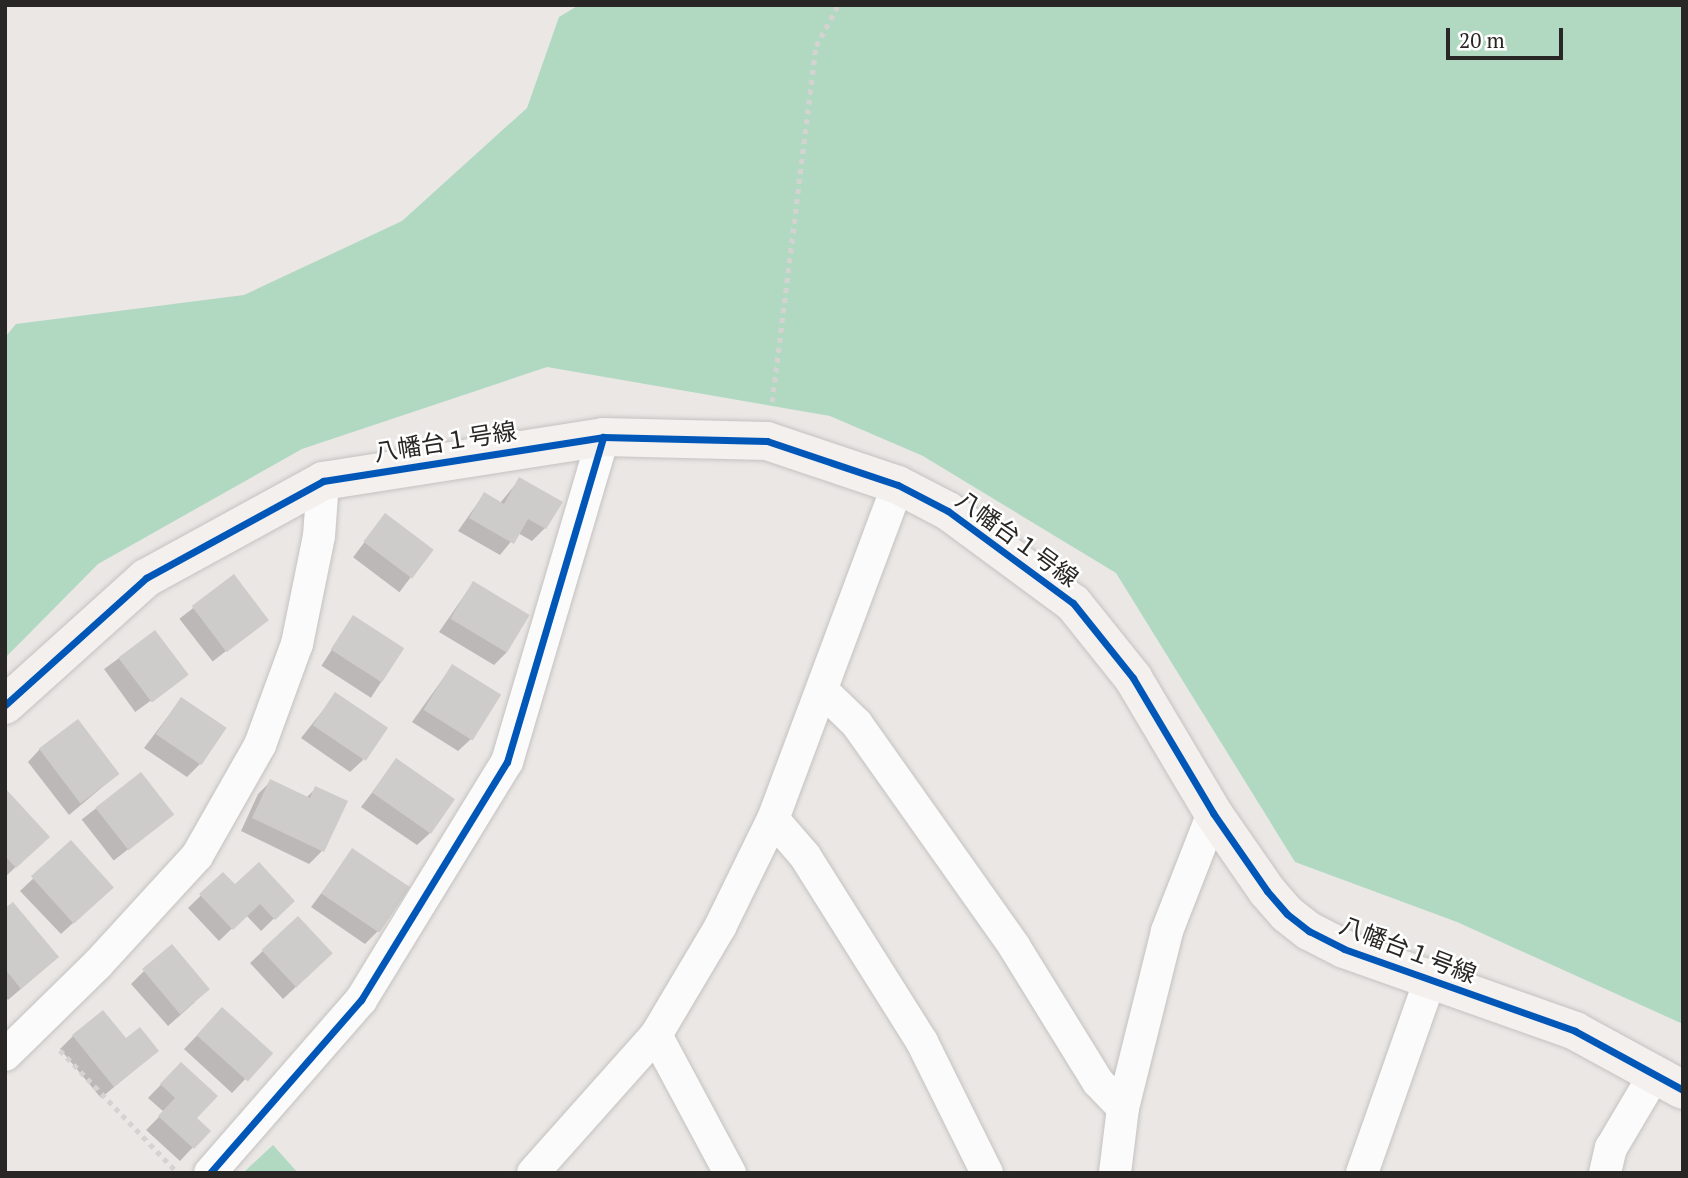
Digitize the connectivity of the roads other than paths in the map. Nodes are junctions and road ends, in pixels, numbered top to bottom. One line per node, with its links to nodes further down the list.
1 (603, 437): 2 (street, 八幡台１号線); 3 (street, 八幡台１号線); 13 (street)
2 (323, 481): 5 (street, 八幡台１号線); 10 (street)
3 (898, 485): 4 (street); 6 (street, 八幡台１号線)
4 (823, 691): 7 (street); 12 (street)
5 (5, 705)
6 (1213, 813): 8 (street, 八幡台１号線); 12 (street)
7 (773, 819): 9 (street); 16 (street)
8 (1430, 980): 11 (street, 八幡台１号線); 18 (street)
9 (656, 1035): 14 (street); 15 (street)
10 (5, 1055)
11 (1670, 1081): 19 (street)
12 (1123, 1108): 17 (street)
13 (210, 1173)
14 (533, 1173)
15 (730, 1173)
16 (987, 1173)
17 (1115, 1173)
18 (1362, 1173)
19 (1605, 1173)

